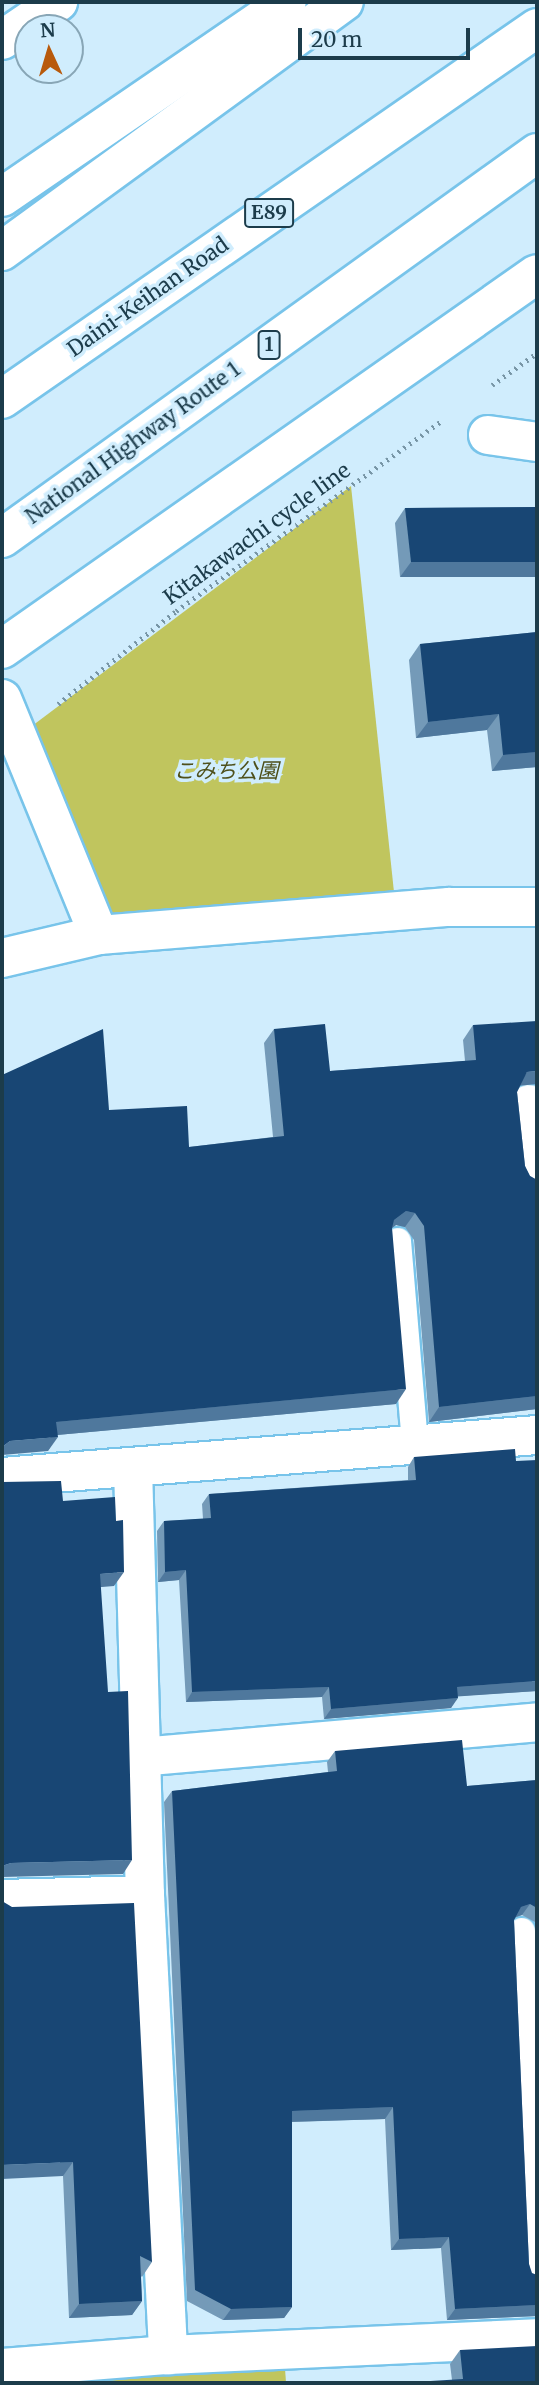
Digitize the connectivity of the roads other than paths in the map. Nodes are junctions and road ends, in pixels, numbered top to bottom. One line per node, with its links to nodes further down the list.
1 (58, 2): 5 (main road)
2 (287, 2): 7 (main road)
3 (344, 2): 8 (main road)
4 (537, 28): 10 (main road, Daini-Keihan Road / E89)
5 (2, 40)
6 (537, 153): 13 (main road, National Highway Route 1 / 1)
7 (2, 197)
8 (2, 251)
9 (537, 274): 14 (main road)
10 (2, 399)
11 (488, 435): 12 (main road)
12 (537, 442)
13 (2, 538)
14 (2, 649)
15 (2, 699): 17 (main road)
16 (537, 907): 17 (main road)
17 (99, 935): 18 (main road)
18 (2, 958)
19 (529, 1104): 20 (main road)
20 (537, 1177)
21 (398, 1241): 23 (lane)
22 (537, 1435): 23 (main road)
23 (415, 1445): 24 (main road)
24 (133, 1467): 25 (main road); 27 (main road)
25 (2, 1477)
26 (537, 1722): 27 (main road)
27 (140, 1757): 28 (main road)
28 (145, 1895): 29 (main road); 33 (main road)
29 (2, 1899)
30 (522, 1931): 31 (lane)
31 (537, 2275)
32 (537, 2338): 33 (main road)
33 (168, 2355): 34 (main road)
34 (2, 2368)

